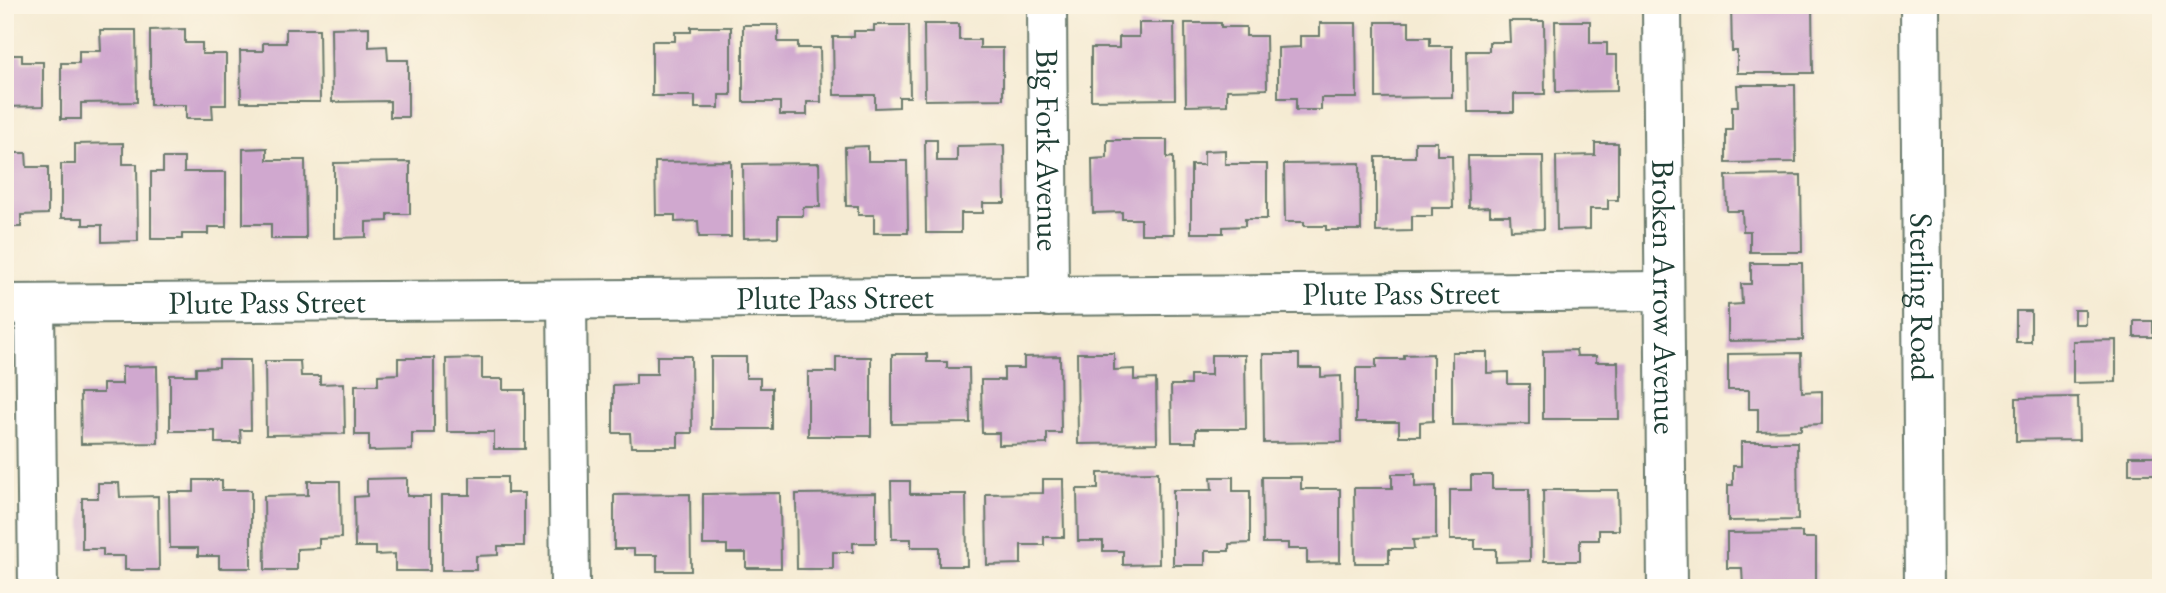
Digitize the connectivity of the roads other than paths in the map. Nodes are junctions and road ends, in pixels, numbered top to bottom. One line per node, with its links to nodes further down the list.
1 (1047, 5): 5 (street, Big Fork Avenue)
2 (1662, 5): 4 (street, Broken Arrow Avenue)
3 (1920, 5): 11 (street, Sterling Road)
4 (1664, 291): 5 (street, Plute Pass Street); 10 (street, Broken Arrow Avenue)
5 (1049, 297): 6 (street, Plute Pass Street)
6 (567, 300): 7 (street, Plute Pass Street); 9 (street)
7 (20, 304): 8 (street)
8 (38, 588)
9 (570, 588)
10 (1667, 588)
11 (1924, 588)

